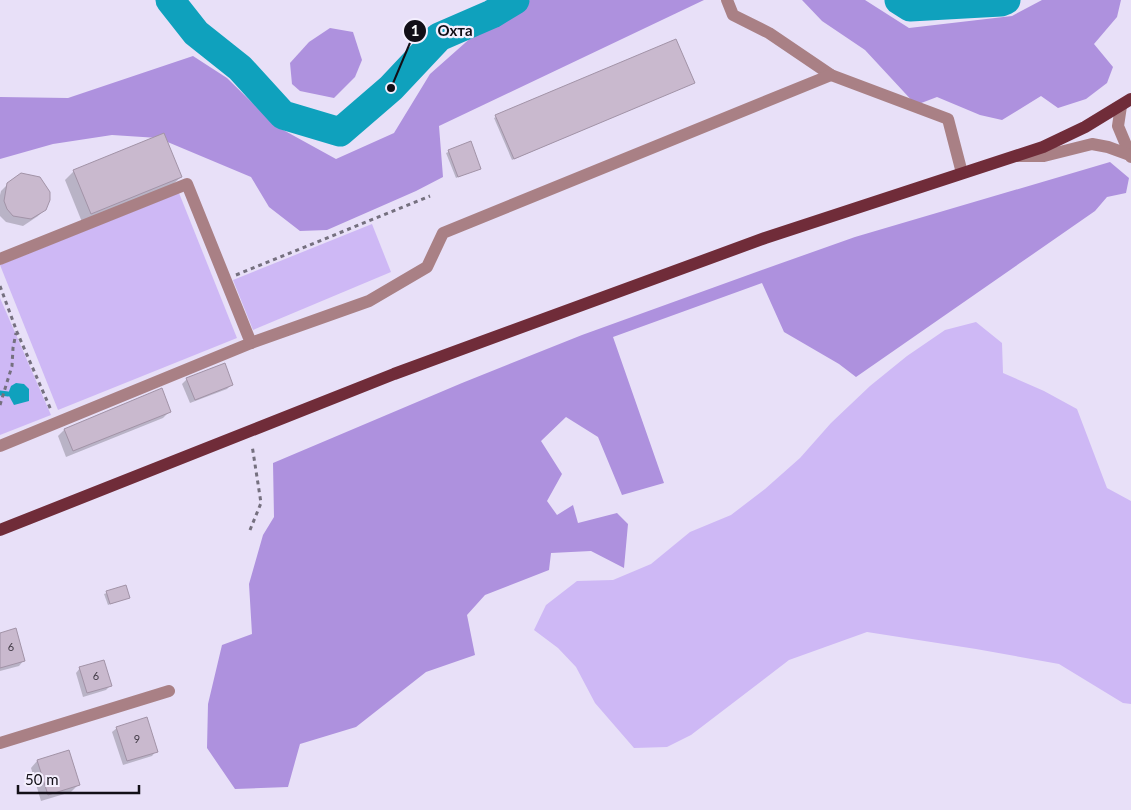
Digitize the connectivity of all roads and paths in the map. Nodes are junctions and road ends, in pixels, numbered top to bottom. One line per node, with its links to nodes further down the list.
1 (727, 0): 2 (street)
2 (831, 76): 6 (street); 12 (street)
3 (1128, 106): 4 (main road); 5 (street)
4 (1016, 156): 5 (street); 6 (main road)
5 (1130, 156)
6 (962, 173): 15 (main road)
7 (430, 196): 9 (path)
8 (0, 259): 9 (street)
9 (224, 280): 12 (street)
10 (0, 286): 11 (path)
11 (16, 332): 13 (path); 14 (path)
12 (251, 343): 14 (street)
13 (0, 405)
14 (57, 422): 16 (street)
15 (250, 432): 17 (main road); 18 (path)
16 (0, 446)
17 (0, 529)
18 (250, 530)
19 (169, 691): 20 (street)
20 (0, 743)

